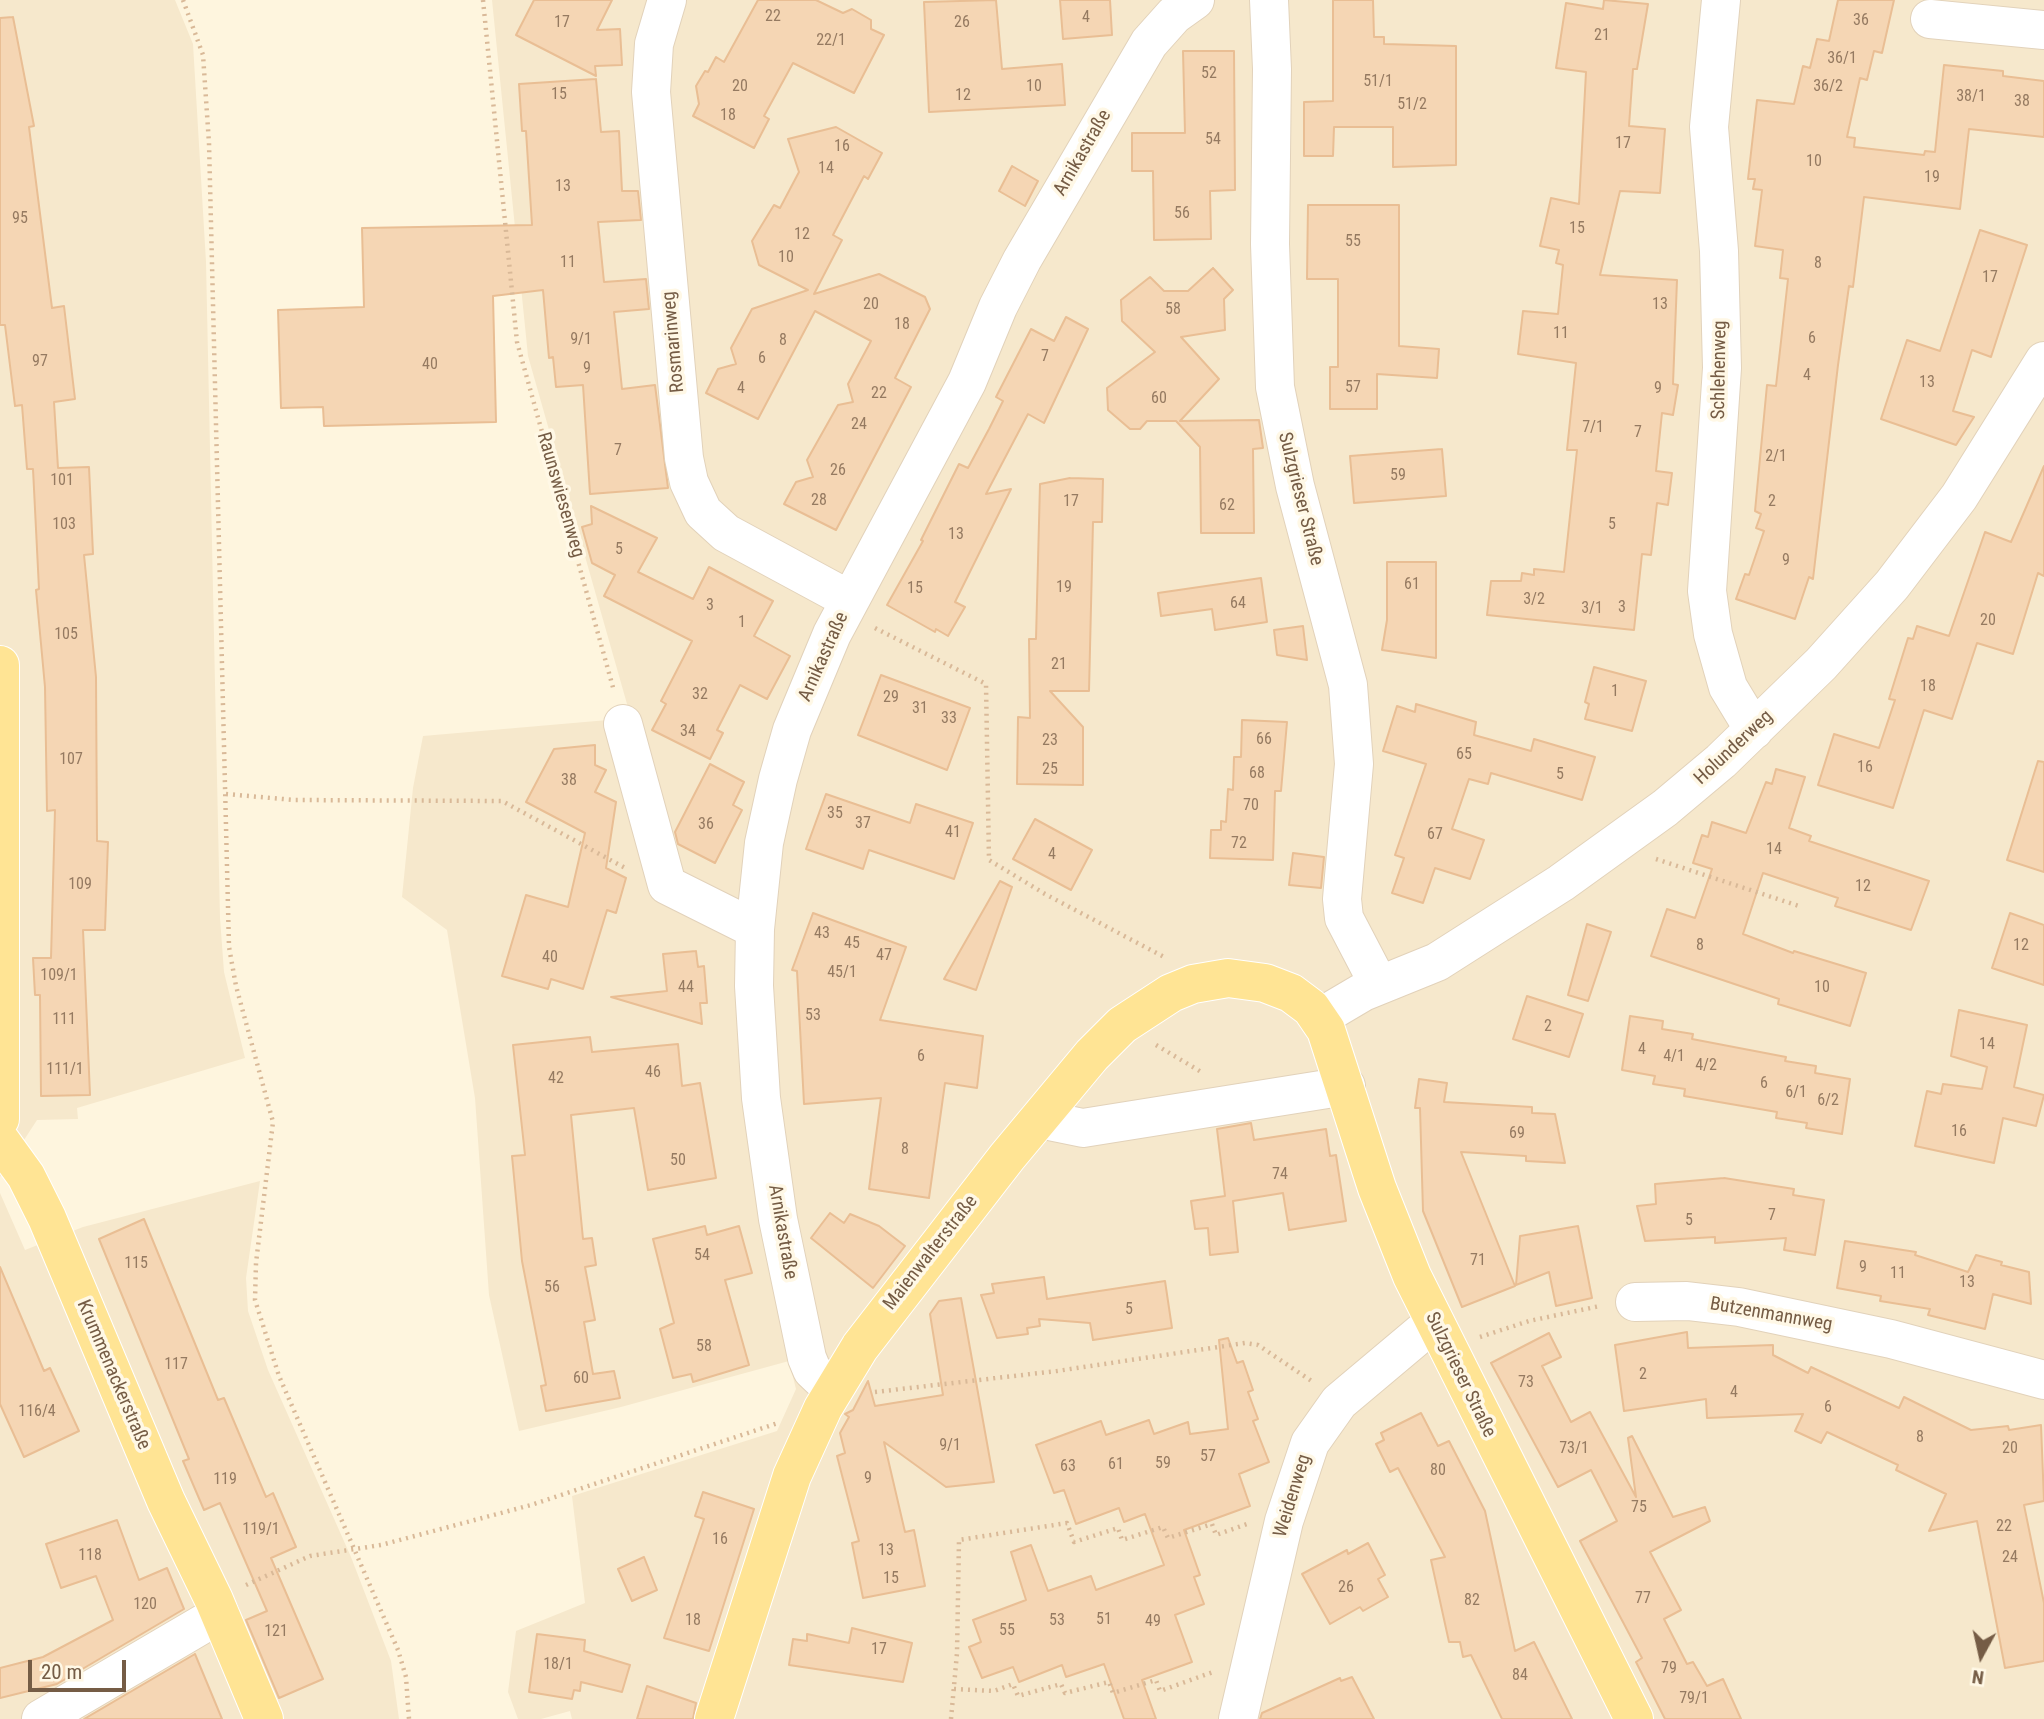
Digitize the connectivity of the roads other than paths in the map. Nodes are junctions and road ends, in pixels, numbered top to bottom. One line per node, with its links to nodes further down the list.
1 (667, 0): 8 (street, Rosmarinweg)
2 (1195, 0): 8 (street, Arnikastraße)
3 (1269, 0): 13 (street, Sulzgrieser Straße)
4 (1721, 0): 11 (street, Schlehenweg)
5 (1930, 19): 6 (street)
6 (2044, 30)
7 (2044, 361): 11 (street, Holunderweg)
8 (846, 606): 12 (street, Arnikastraße)
9 (0, 665): 17 (main road)
10 (623, 724): 12 (street)
11 (1754, 730): 13 (street, Holunderweg)
12 (755, 929): 22 (street, Arnikastraße)
13 (1380, 985): 14 (street, Holunderweg)
14 (1319, 1018): 15 (main road, Sulzgrieser Straße); 16 (main road, Maienwalterstraße)
15 (1346, 1086): 16 (street); 20 (main road, Sulzgrieser Straße)
16 (1039, 1118): 22 (main road, Maienwalterstraße)
17 (0, 1119)
18 (0, 1140): 23 (main road, Krummenackerstraße)
19 (1635, 1302): 21 (street, Butzenmannweg)
20 (1433, 1323): 27 (street, Weidenweg); 28 (main road, Sulzgrieser Straße)
21 (2044, 1380)
22 (849, 1391): 26 (main road, Maienwalterstraße)
23 (217, 1607): 24 (street); 25 (main road, Krummenackerstraße)
24 (41, 1719)
25 (264, 1719)
26 (714, 1719)
27 (1238, 1719)
28 (1634, 1719)

